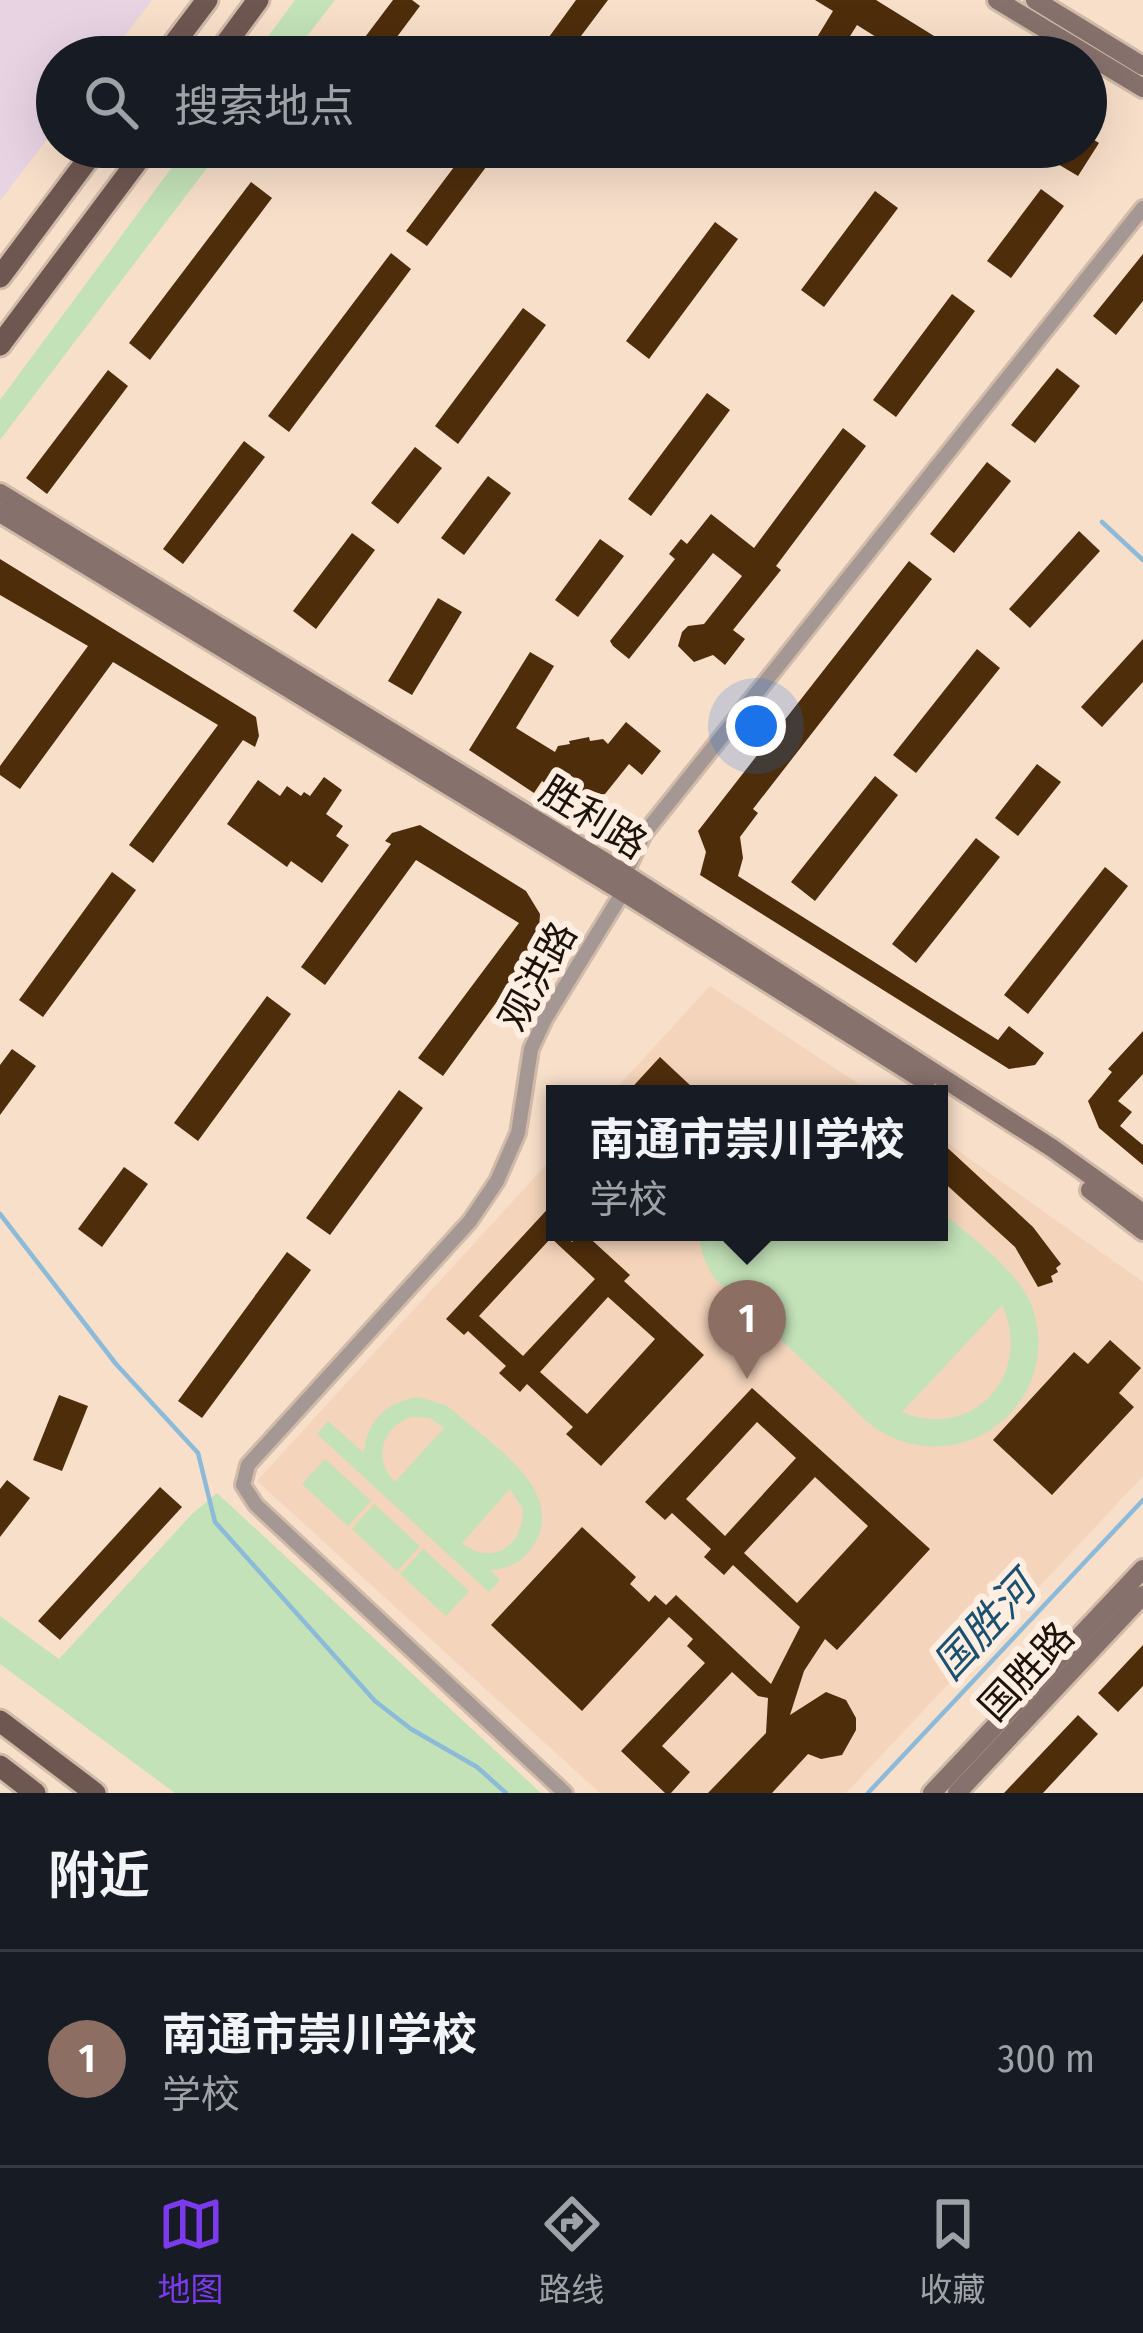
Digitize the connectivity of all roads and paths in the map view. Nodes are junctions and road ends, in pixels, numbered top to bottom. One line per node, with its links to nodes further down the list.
1 (207, 0): 5 (main road)
2 (258, 0): 6 (main road)
3 (997, 0): 7 (street)
4 (1036, 0): 8 (street)
5 (180, 36)
6 (231, 36)
7 (1057, 36)
8 (1094, 36)
9 (1107, 44): 11 (street)
10 (1107, 66): 12 (street)
11 (1143, 66)
12 (1143, 88)
13 (81, 168): 16 (main road)
14 (132, 168): 17 (main road)
15 (1143, 208): 20 (street, 观洪路)
16 (0, 277)
17 (0, 345)
18 (0, 493): 20 (street, 胜利路)
19 (0, 513): 20 (street, 胜利路)
20 (624, 883): 21 (street, 胜利路); 23 (street, 胜利路); 31 (street, 观洪路)
21 (935, 1085)
22 (948, 1094): 24 (street, 胜利路)
23 (1143, 1213)
24 (1143, 1231)
25 (1143, 1569): 32 (street, 国胜路)
26 (1143, 1595): 33 (street, 国胜路)
27 (0, 1721): 30 (main road)
28 (0, 1766): 29 (main road)
29 (35, 1793)
30 (95, 1793)
31 (565, 1793)
32 (932, 1793)
33 (957, 1793)

